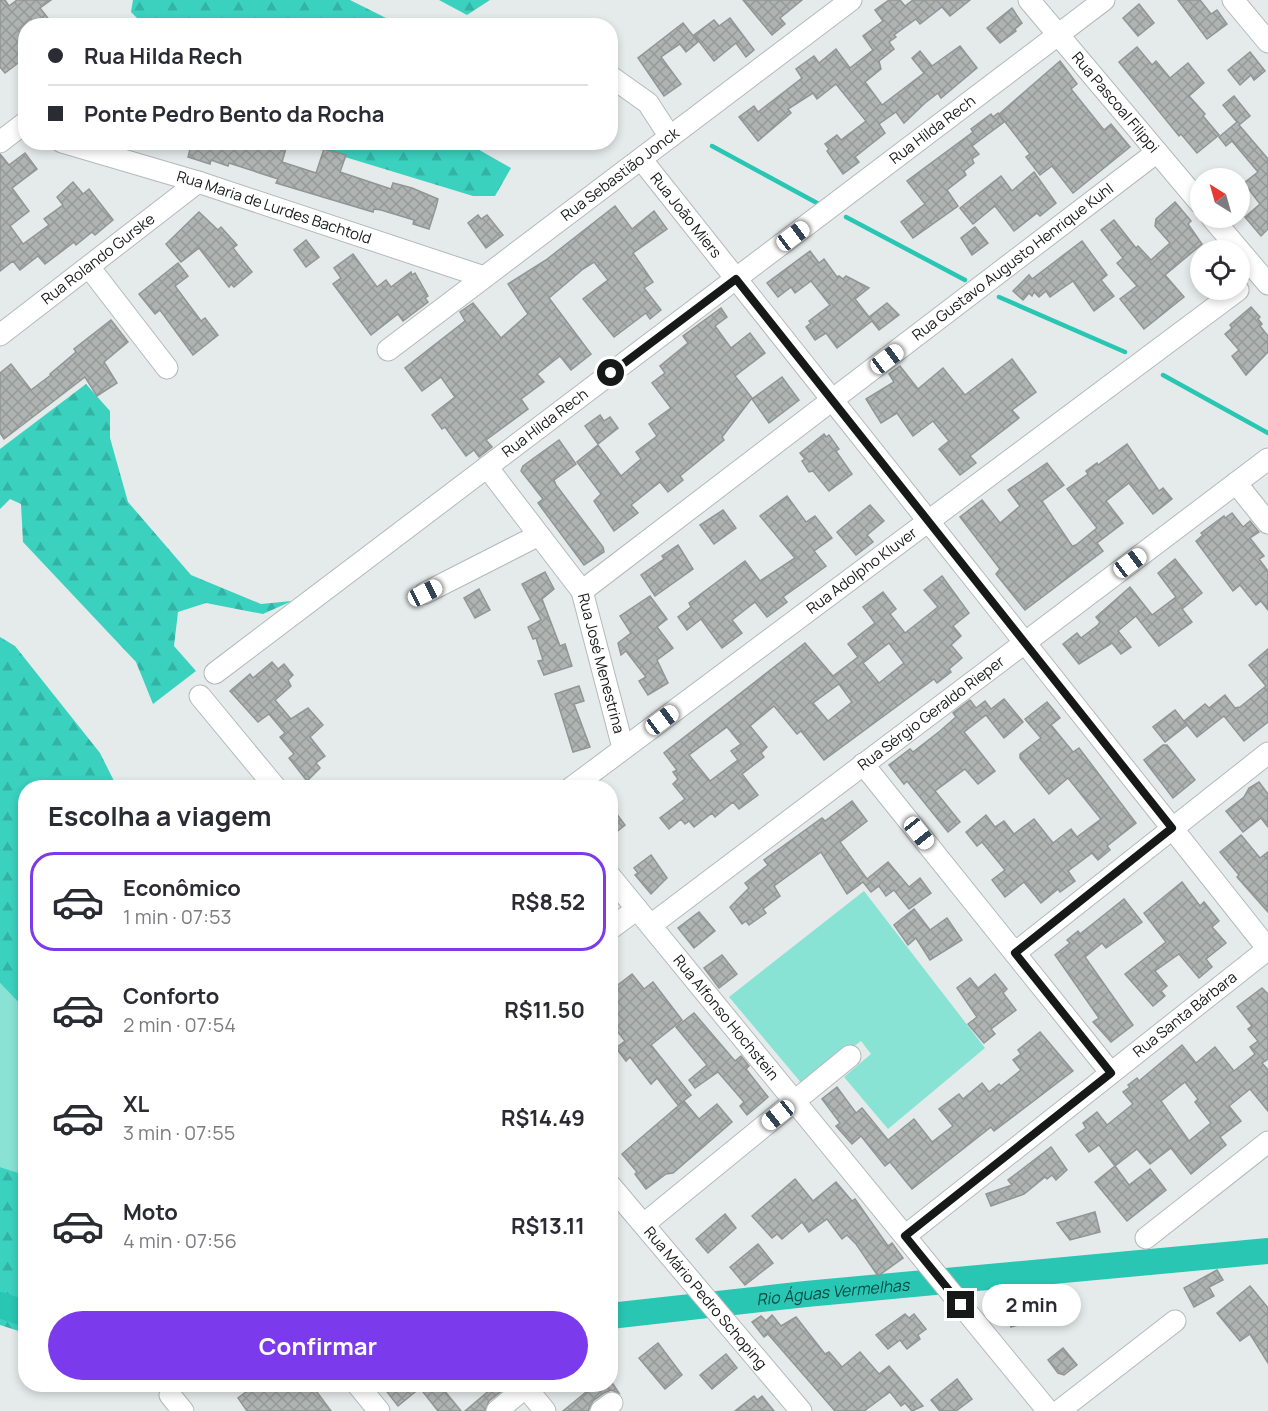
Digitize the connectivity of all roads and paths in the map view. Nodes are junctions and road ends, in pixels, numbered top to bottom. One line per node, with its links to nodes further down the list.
1 (850, 0): 8 (street, Rua Sebastião Jonck)
2 (1029, 0): 5 (street, Rua Pascoal Filippi)
3 (1104, 0): 5 (street, Rua Hilda Rech)
4 (1233, 0): 6 (street)
5 (1059, 35): 10 (street, Rua Pascoal Filippi); 17 (street, Rua Hilda Rech)
6 (1268, 42)
7 (618, 82): 8 (street)
8 (670, 137): 11 (street, Rua Sebastião Jonck)
9 (89, 150): 12 (street, Rua Maria de Lurdes Bachtold)
10 (1157, 152): 13 (street, Rua Pascoal Filippi); 24 (street, Rua Gustavo Augusto Henrique Kuhl)
11 (642, 159): 16 (street, Rua Sebastião Jonck); 17 (street, Rua João Miers)
12 (198, 182): 15 (street, Rua Rolando Gurske); 16 (street, Rua Maria de Lurdes Bachtold)
13 (1190, 191)
14 (1221, 228): 18 (street)
15 (89, 267): 21 (street, Rua Rolando Gurske); 23 (street)
16 (484, 278): 22 (street, Rua Sebastião Jonck)
17 (736, 279): 24 (street, Rua João Miers); 26 (street, Rua Hilda Rech)
18 (1264, 279): 19 (street, Rua Adolpho Kluver)
19 (1250, 285)
20 (1224, 300): 28 (street, Rua Adolpho Kluver)
21 (0, 335)
22 (388, 350)
23 (167, 369)
24 (833, 400): 28 (street, Rua João Miers); 31 (street, Rua Gustavo Augusto Henrique Kuhl)
25 (1268, 459): 27 (street, Rua Sérgio Geraldo Rieper)
26 (487, 467): 30 (street, Rua José Menestrina); 34 (street, Rua Hilda Rech)
27 (1236, 483): 29 (street); 33 (street, Rua Sérgio Geraldo Rieper)
28 (928, 521): 33 (street, Rua João Miers); 36 (street, Rua Adolpho Kluver)
29 (1268, 523)
30 (539, 535): 31 (street, Rua José Menestrina); 32 (street)
31 (582, 591): 36 (street, Rua José Menestrina)
32 (425, 593)
33 (1025, 642): 38 (street, Rua Sérgio Geraldo Rieper); 41 (street, Rua João Miers)
34 (215, 673)
35 (200, 696): 39 (street)
36 (623, 748): 40 (street, Rua Adolpho Kluver)
37 (1268, 753): 41 (street)
38 (863, 764): 43 (street, Rua Sérgio Geraldo Rieper); 46 (street)
39 (269, 780)
40 (581, 780)
41 (1172, 828): 45 (street, Rua João Miers); 46 (street)
42 (618, 886): 43 (street, Rua Alfonso Hochstein)
43 (644, 917): 44 (street, Rua Sérgio Geraldo Rieper); 49 (street, Rua Alfonso Hochstein)
44 (618, 926)
45 (1268, 949): 48 (street, Rua Santa Bárbara)
46 (1015, 953): 48 (street)
47 (850, 1056): 49 (street)
48 (1111, 1073): 53 (street, Rua Santa Bárbara)
49 (795, 1101): 52 (street); 53 (street, Rua Alfonso Hochstein)
50 (1268, 1142): 54 (street)
51 (618, 1194): 52 (street, Rua Mário Pedro Schoping)
52 (644, 1224): 62 (street, Rua Mário Pedro Schoping)
53 (905, 1236): 63 (street, Rua Alfonso Hochstein)
54 (1146, 1238)
55 (1175, 1321): 64 (street)
56 (364, 1392): 59 (street)
57 (518, 1392): 60 (street)
58 (530, 1392): 61 (street)
59 (379, 1411)
60 (497, 1411)
61 (545, 1411)
62 (801, 1411)
63 (1048, 1411)
64 (1059, 1411)

